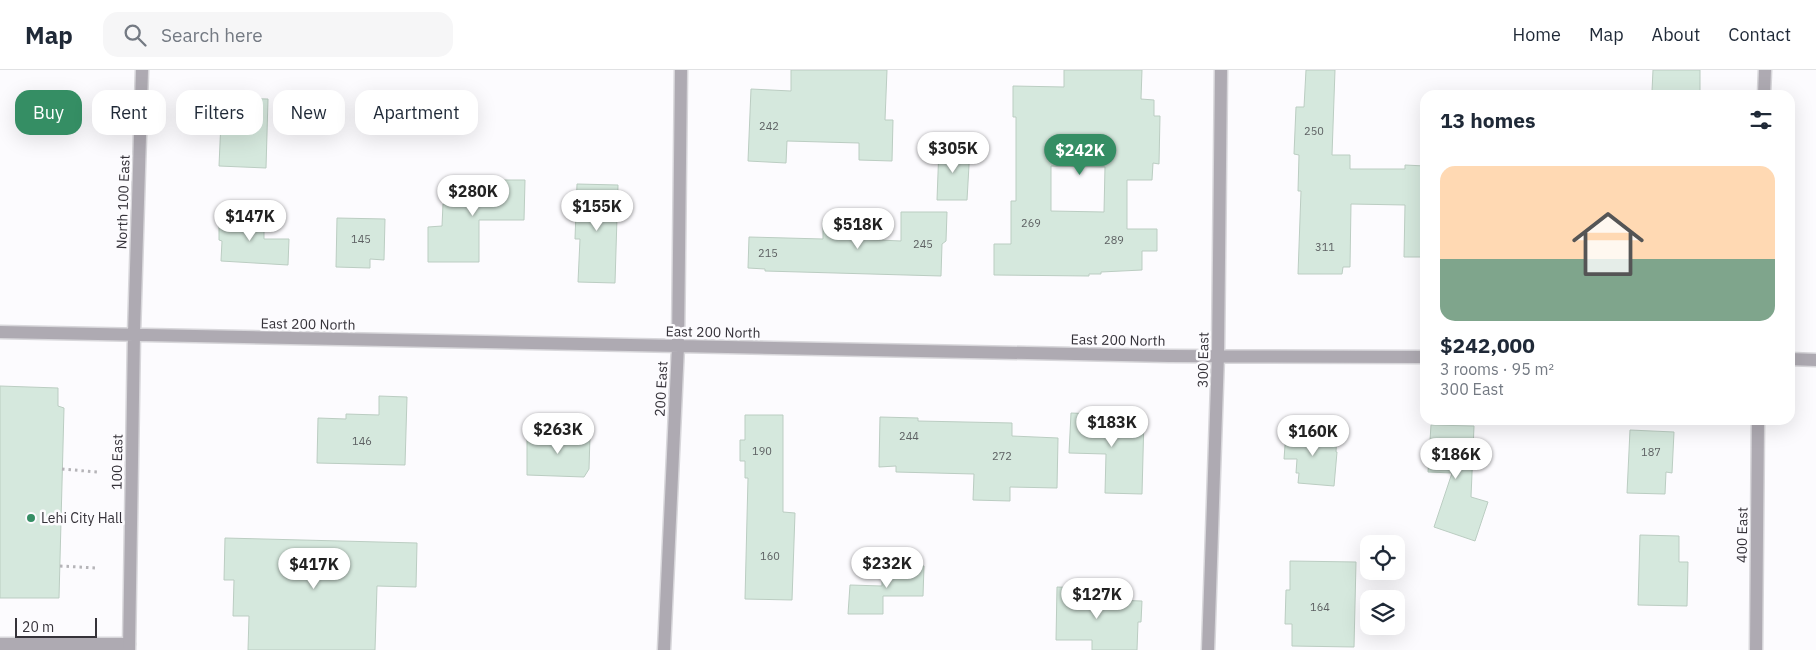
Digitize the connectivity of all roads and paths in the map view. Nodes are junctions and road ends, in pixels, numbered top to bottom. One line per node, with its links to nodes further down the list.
1 (142, 70): 7 (street, North 100 East)
2 (680, 70): 8 (street, 200 East)
3 (1221, 70): 9 (street, 300 East)
4 (1765, 70): 5 (street)
5 (1764, 90)
6 (0, 332): 7 (street, East 200 North)
7 (134, 334): 8 (street, East 200 North); 19 (street, 100 East)
8 (678, 346): 9 (street, East 200 North); 20 (street, 200 East)
9 (1218, 355): 10 (street, East 200 North); 21 (street, 300 East)
10 (1420, 357)
11 (1795, 359): 12 (street)
12 (1816, 360)
13 (1758, 425): 22 (street, 400 East)
14 (62, 469): 15 (path)
15 (97, 472)
16 (60, 566): 17 (path)
17 (96, 568)
18 (0, 644): 19 (street)
19 (129, 647)
20 (664, 650)
21 (1208, 650)
22 (1756, 650)

